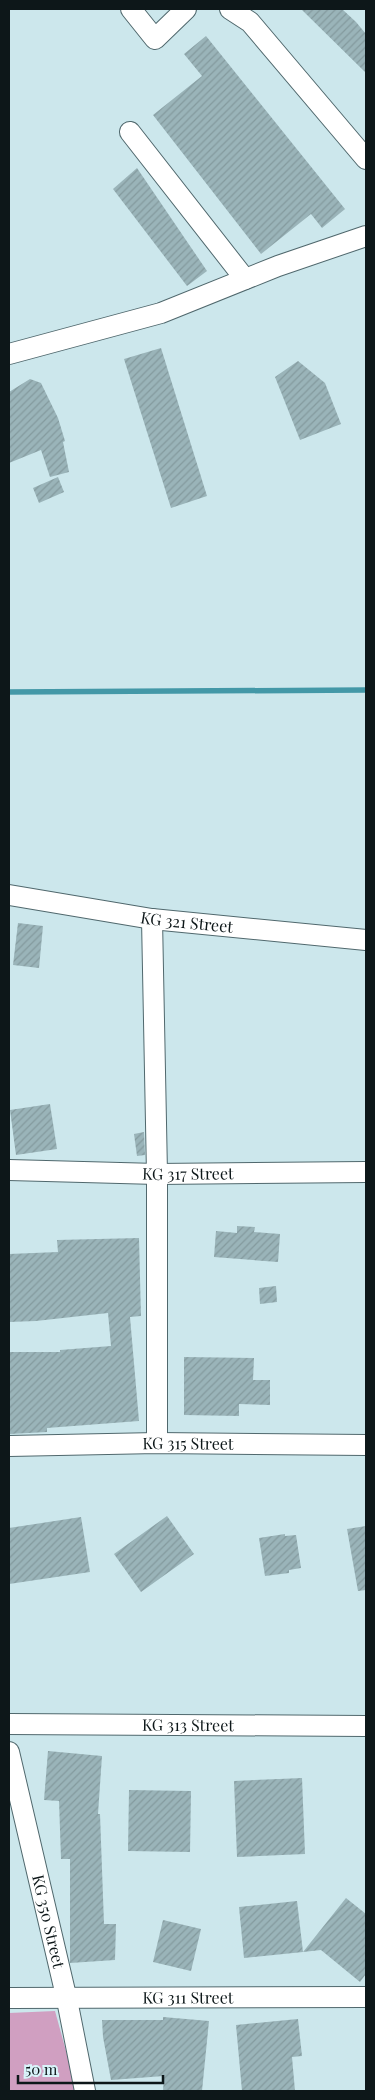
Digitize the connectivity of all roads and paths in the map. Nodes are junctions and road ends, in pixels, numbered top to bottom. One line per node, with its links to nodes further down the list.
1 (131, 9): 2 (street)
2 (186, 9)
3 (230, 9): 5 (street)
4 (130, 132): 7 (street)
5 (366, 159)
6 (366, 236): 7 (street)
7 (245, 279): 8 (street)
8 (9, 354)
9 (10, 891): 10 (street, KG 321 Street)
10 (152, 919): 11 (street, KG 321 Street); 14 (street)
11 (366, 940)
12 (9, 1170): 14 (street, KG 317 Street)
13 (366, 1172): 14 (street, KG 317 Street)
14 (158, 1174): 15 (street)
15 (156, 1443): 16 (street, KG 315 Street); 17 (street, KG 315 Street)
16 (9, 1446)
17 (366, 1446)
18 (9, 1724): 19 (street, KG 313 Street)
19 (366, 1726)
20 (9, 1752): 23 (street, KG 350 Street)
21 (366, 1997): 23 (street, KG 311 Street)
22 (9, 1998): 23 (street, KG 311 Street)
23 (67, 2000): 24 (street, KG 350 Street)
24 (85, 2091)

